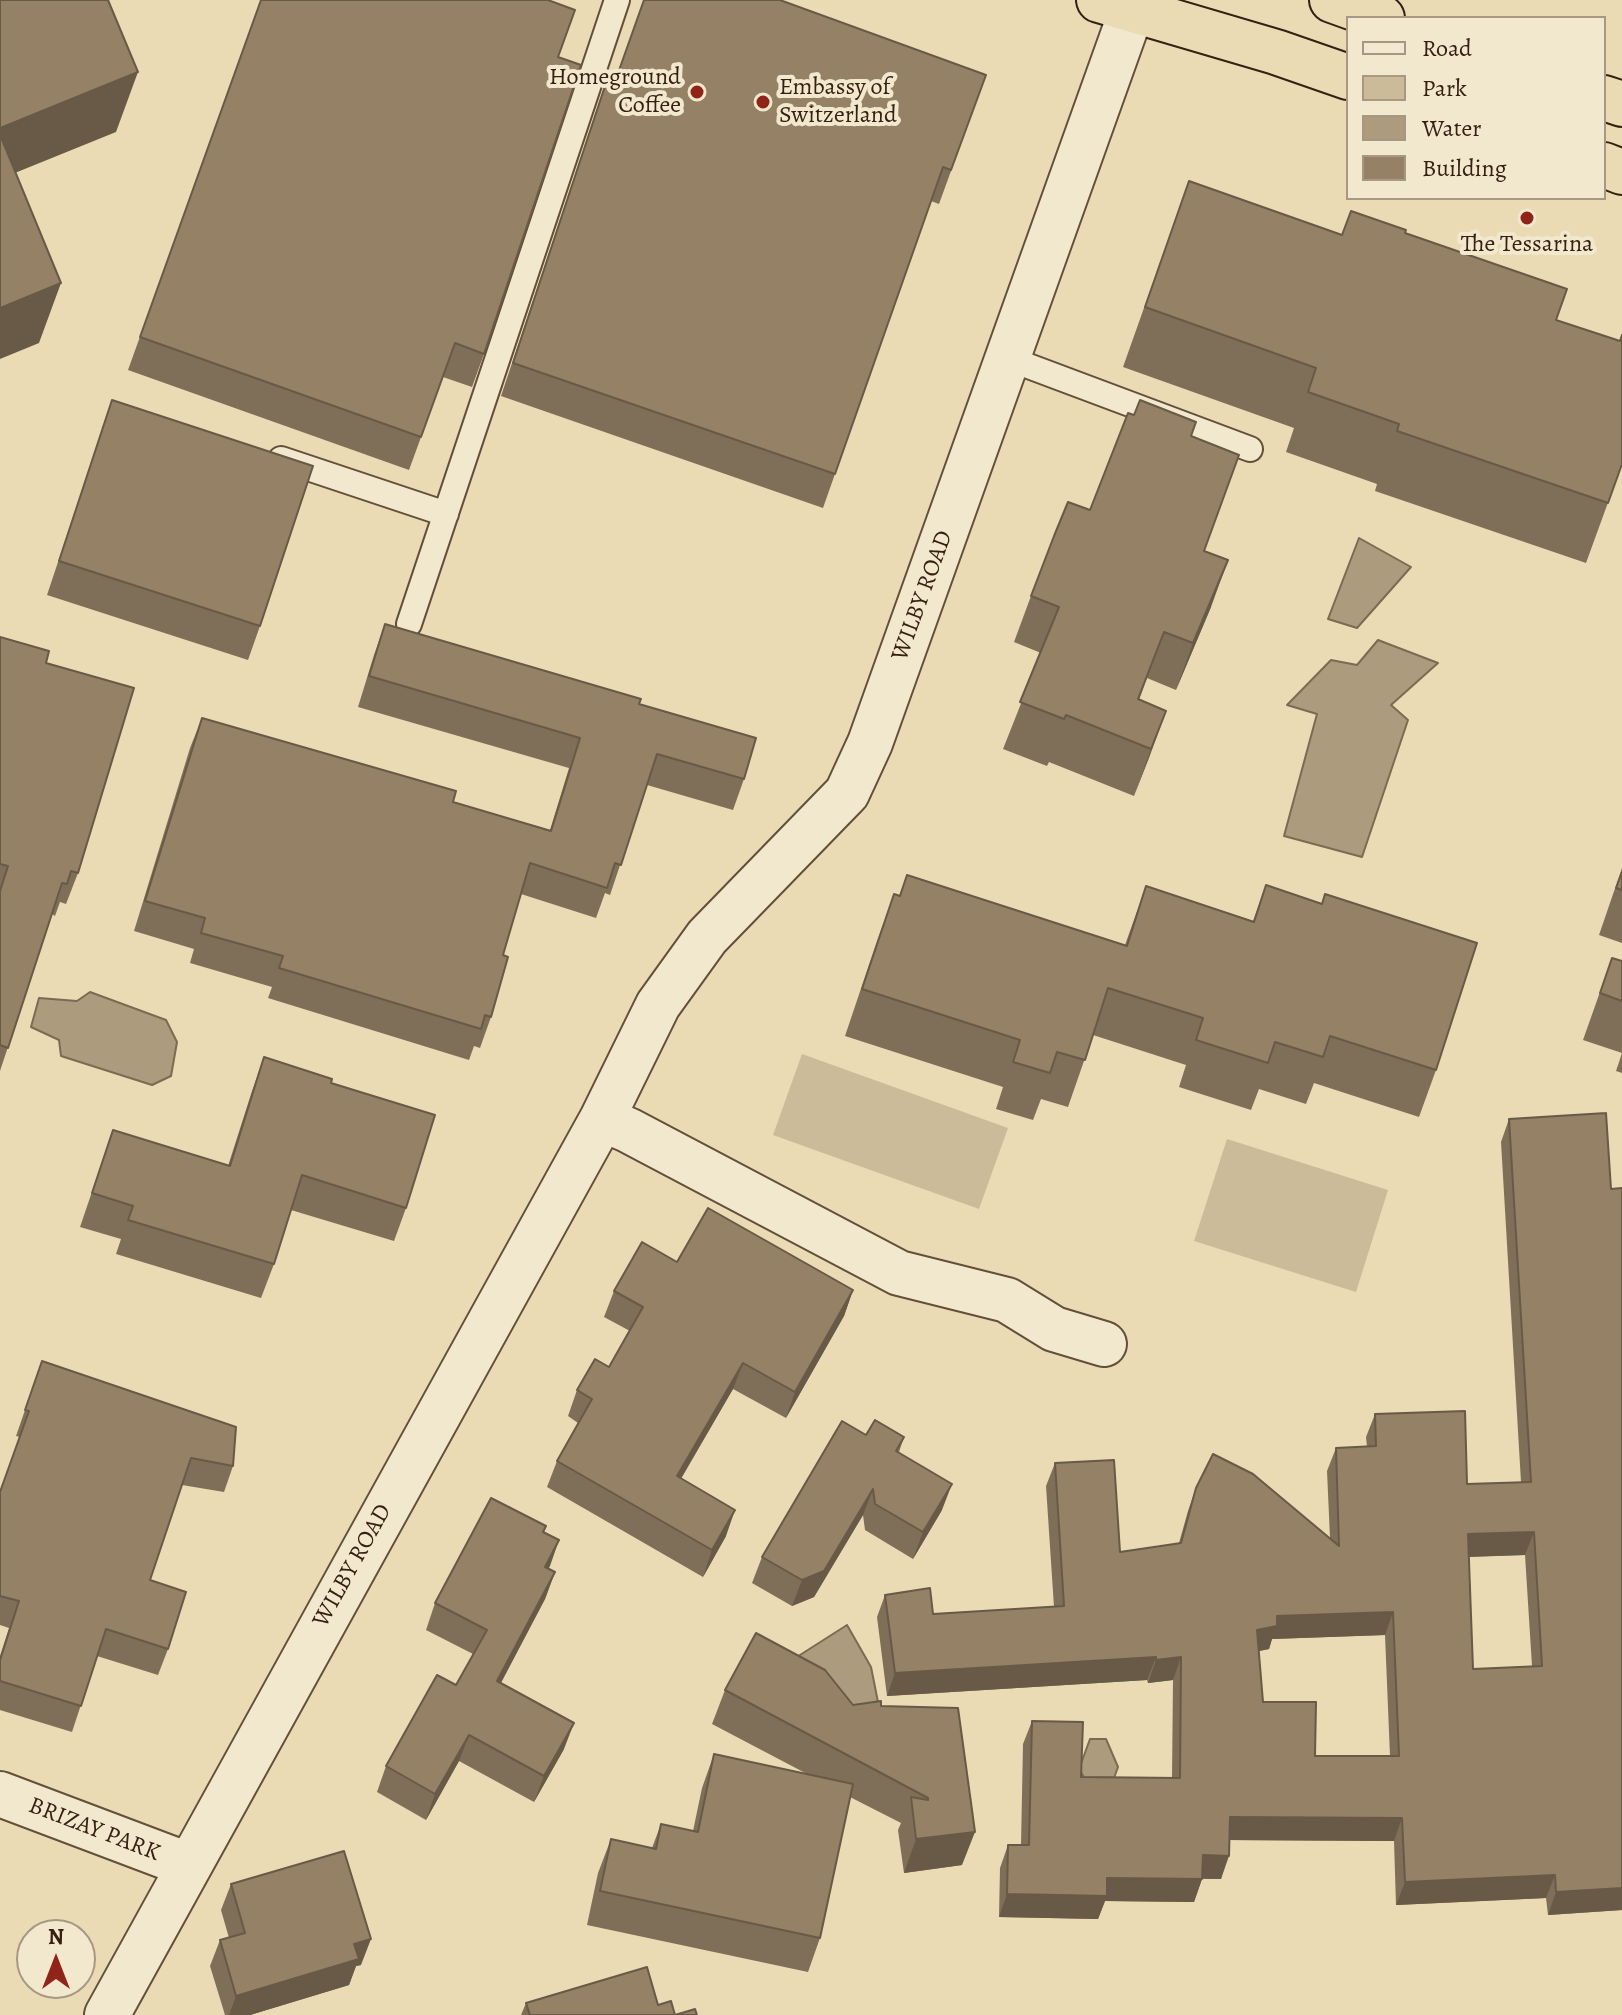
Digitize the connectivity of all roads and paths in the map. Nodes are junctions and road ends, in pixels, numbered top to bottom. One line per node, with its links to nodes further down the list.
1 (617, 0): 9 (lane)
2 (1332, 0): 4 (highway)
3 (1116, 5): 5 (highway); 6 (street, WILBY ROAD)
4 (1376, 16)
5 (1346, 76)
6 (1007, 358): 7 (lane); 11 (street, WILBY ROAD)
7 (1250, 449)
8 (253, 450): 9 (lane)
9 (446, 514): 10 (lane)
10 (409, 624)
11 (602, 1119): 12 (street); 14 (street, WILBY ROAD)
12 (1104, 1344)
13 (0, 1794): 14 (street, BRIZAY PARK)
14 (188, 1865): 15 (street, WILBY ROAD)
15 (107, 2015)

